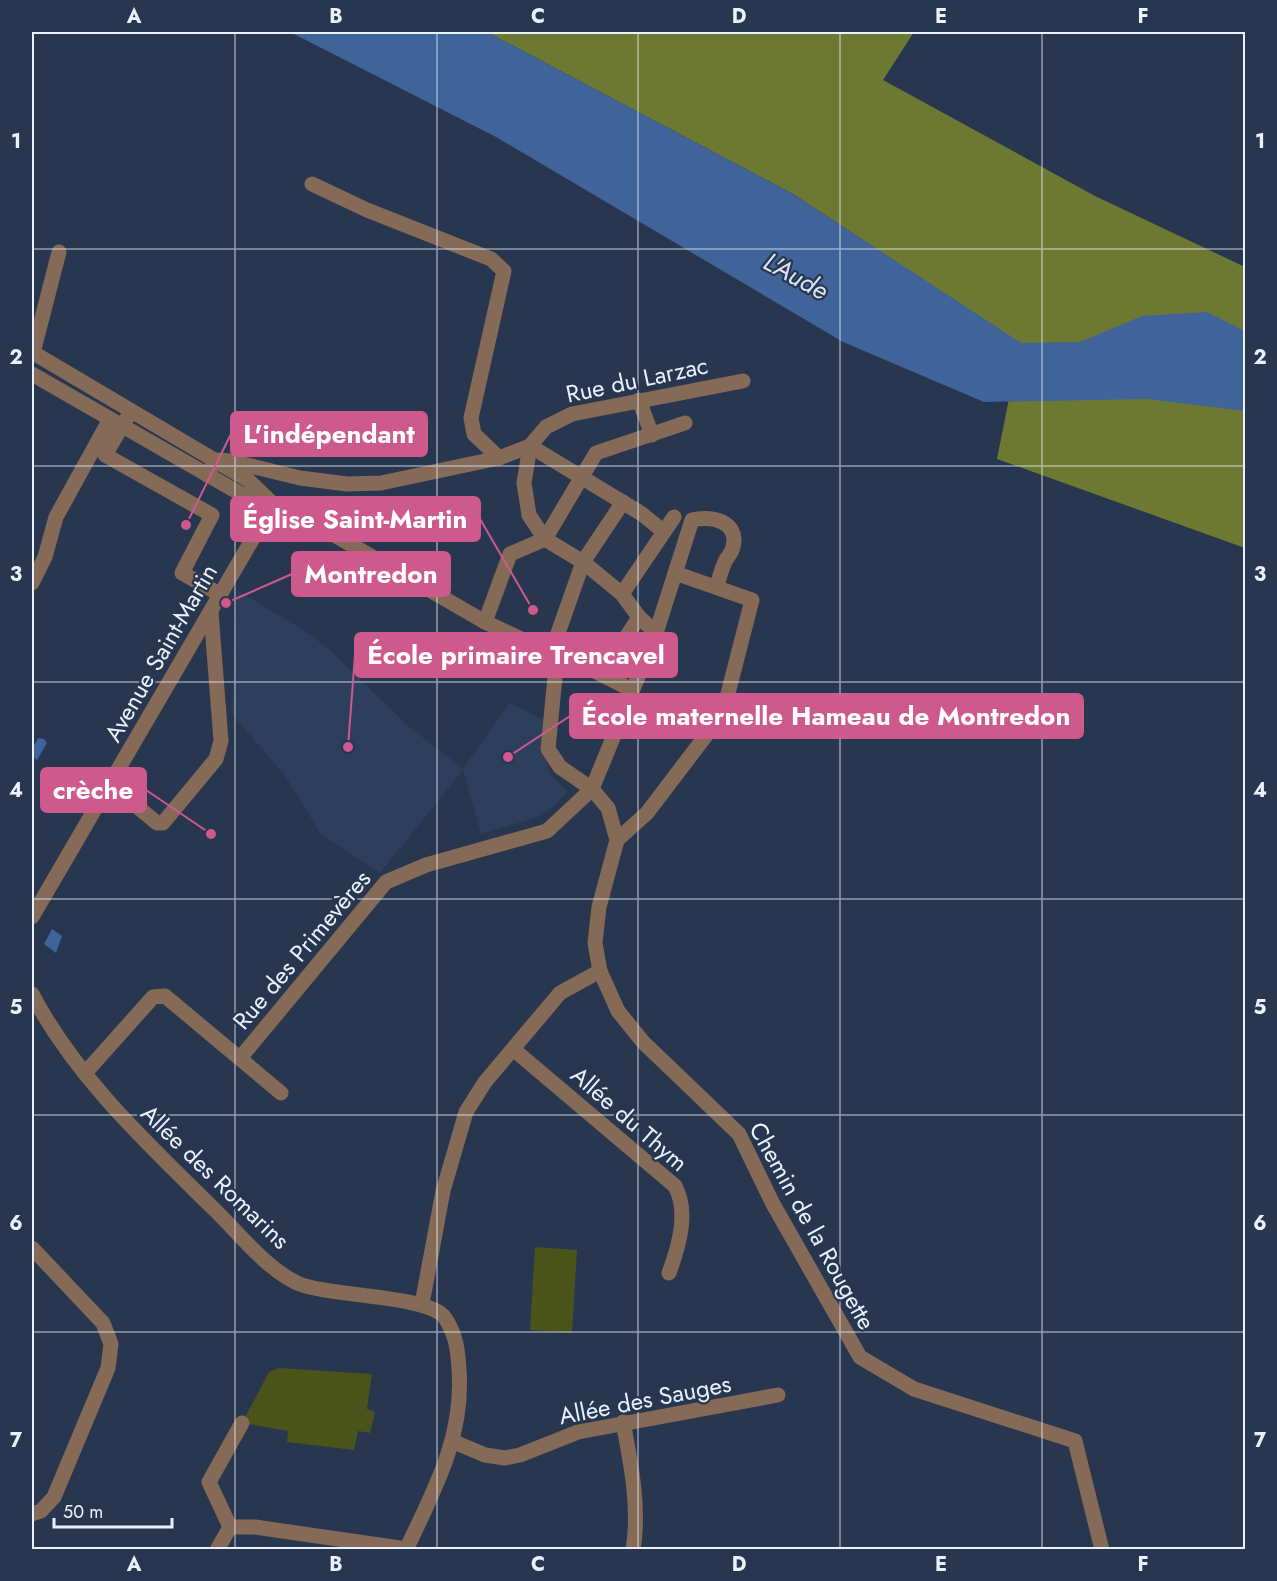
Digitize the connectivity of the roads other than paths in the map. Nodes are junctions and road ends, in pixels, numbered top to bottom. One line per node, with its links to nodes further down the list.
1 (312, 184): 12 (street)
2 (59, 252): 3 (street)
3 (32, 352): 7 (street)
4 (32, 374): 8 (street)
5 (743, 381): 6 (street, Rue du Larzac)
6 (639, 400): 10 (street); 11 (street, Rue du Larzac)
7 (132, 411): 8 (street); 13 (street)
8 (116, 422): 14 (street); 24 (street); 30 (street)
9 (685, 423): 10 (street)
10 (652, 435): 15 (street)
11 (530, 446): 12 (street, Rue du Larzac); 15 (street); 22 (street)
12 (499, 458): 13 (street, Rue du Larzac)
13 (216, 460): 14 (street); 17 (street)
14 (207, 475): 17 (street)
15 (581, 477): 16 (street); 22 (street)
16 (623, 502): 21 (street); 25 (street)
17 (273, 504): 20 (street); 30 (street, Avenue Saint-Martin)
18 (674, 517): 21 (street)
19 (385, 528): 20 (street)
20 (326, 529): 33 (street)
21 (664, 532): 23 (street)
22 (545, 539): 25 (street); 33 (street)
23 (655, 548): 26 (street); 29 (street)
24 (38, 556): 27 (street)
25 (583, 562): 29 (street); 35 (street)
26 (676, 569): 28 (street); 28 (street); 34 (street)
27 (32, 583)
28 (717, 586): 40 (street)
29 (622, 594): 32 (street)
30 (221, 595): 31 (street, Avenue Saint-Martin)
31 (211, 612): 38 (street, Avenue Saint-Martin); 38 (street)
32 (639, 617): 34 (street); 36 (street)
33 (485, 622): 35 (street)
34 (656, 633): 37 (street)
35 (551, 653): 36 (street); 39 (street)
36 (602, 675): 37 (street)
37 (632, 690): 39 (street)
38 (111, 785): 41 (street, Avenue Saint-Martin)
39 (592, 789): 40 (street); 45 (street, Rue des Primevères)
40 (617, 840): 42 (street, Chemin de la Rougette)
41 (32, 917)
42 (600, 971): 44 (street); 60 (street, Chemin de la Rougette)
43 (32, 994): 46 (street, Allée des Romarins)
44 (513, 1048): 49 (street, Allée du Thym); 50 (street)
45 (241, 1057): 46 (street, Rue des Primevères); 47 (street, Rue des Primevères)
46 (86, 1072): 50 (street, Allée des Romarins)
47 (280, 1093)
48 (32, 1248): 55 (street)
49 (669, 1273)
50 (422, 1304): 54 (street)
51 (778, 1395): 52 (street, Allée des Sauges)
52 (623, 1422): 54 (street, Allée des Sauges); 59 (street)
53 (242, 1423): 56 (street)
54 (454, 1442): 57 (street)
55 (32, 1514)
56 (230, 1527): 57 (street); 58 (street)
57 (406, 1549)
58 (217, 1550)
59 (633, 1550)
60 (1102, 1550)

